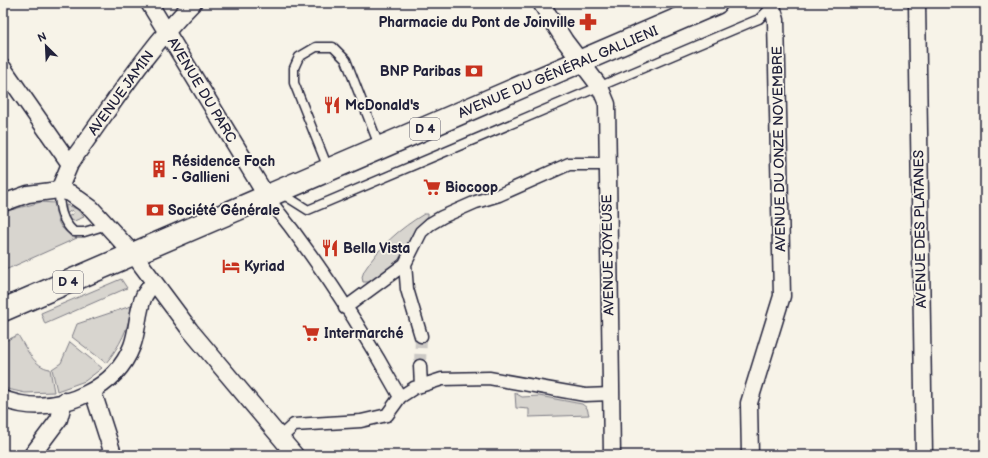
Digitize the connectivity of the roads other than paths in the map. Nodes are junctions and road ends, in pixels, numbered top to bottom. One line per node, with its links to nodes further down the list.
1 (149, 3): 7 (street, AVENUE DU PARC)
2 (193, 3): 7 (street, AVENUE JAMIN)
3 (541, 3): 8 (street, AVENUE JOYEUSE)
4 (716, 3): 8 (main road, AVENUE DU GÉNÉRAL GALLIENI / D 4)
5 (917, 3): 38 (street, AVENUE DES PLATANES)
6 (771, 4): 10 (lane); 37 (street, AVENUE DU ONZE NOVEMBRE)
7 (166, 32): 12 (street, AVENUE JAMIN); 16 (street, AVENUE DU PARC)
8 (582, 62): 10 (street, AVENUE JOYEUSE); 11 (main road, AVENUE DU GÉNÉRAL GALLIENI / D 4)
9 (3, 68): 12 (street)
10 (600, 87): 13 (street, AVENUE JOYEUSE); 16 (lane)
11 (380, 149): 14 (main road, AVENUE DU GÉNÉRAL GALLIENI / D 4); 14 (lane)
12 (70, 164): 15 (street, AVENUE JAMIN)
13 (607, 164): 20 (street); 28 (street, AVENUE JOYEUSE)
14 (329, 170): 16 (main road, AVENUE DU GÉNÉRAL GALLIENI / D 4)
15 (59, 190): 17 (street); 18 (street); 18 (lane)
16 (273, 194): 19 (main road, AVENUE DU GÉNÉRAL GALLIENI / D 4); 22 (street)
17 (3, 203)
18 (107, 225): 19 (street)
19 (134, 255): 21 (street); 23 (main road, AVENUE DU GÉNÉRAL GALLIENI / D 4)
20 (405, 264): 22 (street); 24 (street)
21 (153, 283): 27 (street); 32 (street)
22 (345, 308): 29 (street)
23 (3, 310)
24 (421, 336)
25 (420, 366): 26 (street)
26 (421, 386): 28 (street); 29 (street)
27 (92, 392): 31 (street); 33 (street)
28 (611, 394): 36 (street, AVENUE JOYEUSE)
29 (400, 397): 32 (street)
30 (3, 399): 31 (street)
31 (64, 401): 34 (street)
32 (280, 438): 35 (street)
33 (113, 454)
34 (32, 455)
35 (295, 455)
36 (612, 455)
37 (750, 455)
38 (924, 455)

